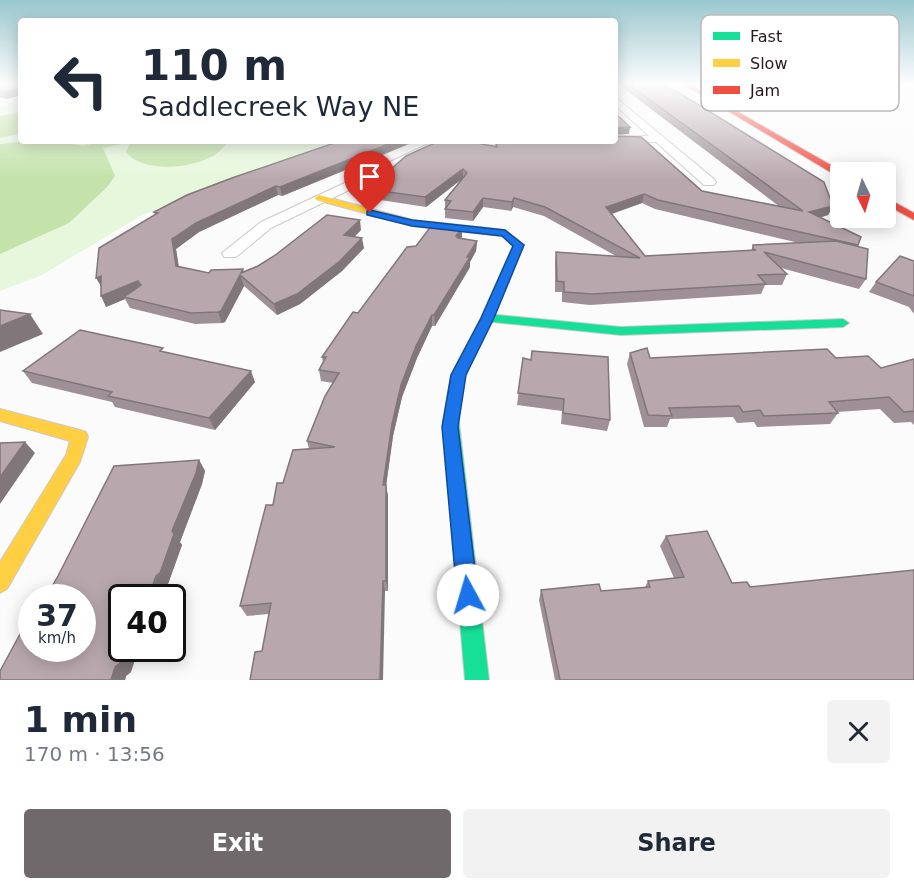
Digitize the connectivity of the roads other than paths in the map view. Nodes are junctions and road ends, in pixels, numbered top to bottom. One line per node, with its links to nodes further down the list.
1 (633, 116): 3 (street)
2 (740, 116): 6 (street)
3 (659, 139): 4 (street); 7 (street)
4 (618, 140)
5 (437, 144): 8 (street)
6 (830, 168)
7 (709, 182)
8 (319, 198): 11 (street); 12 (street)
9 (896, 206): 10 (street)
10 (914, 217)
11 (230, 253)
12 (488, 318): 13 (street); 16 (street)
13 (843, 323)
14 (0, 416): 15 (street)
15 (0, 582)
16 (477, 680)

